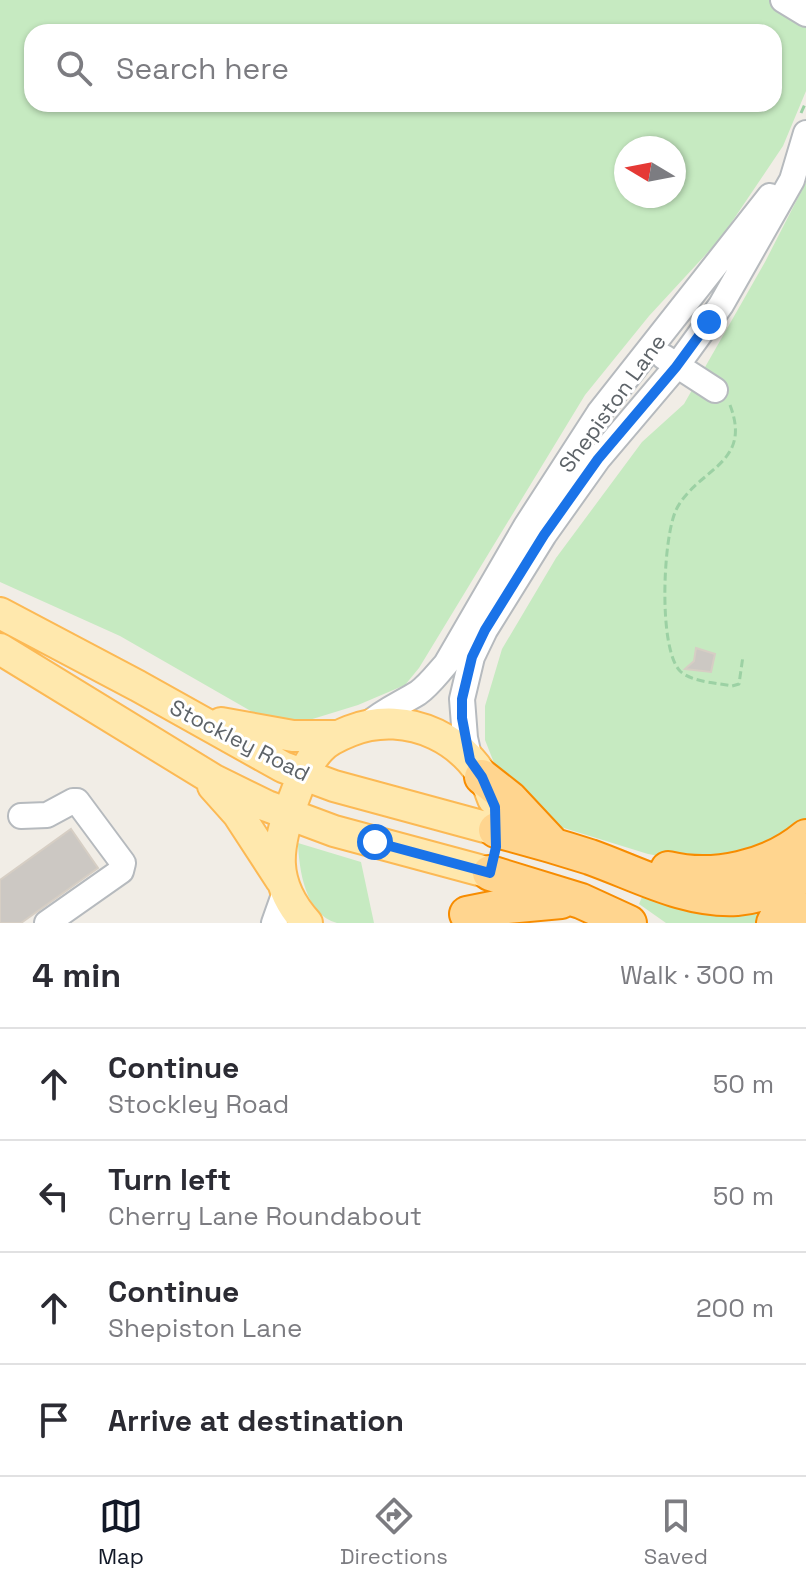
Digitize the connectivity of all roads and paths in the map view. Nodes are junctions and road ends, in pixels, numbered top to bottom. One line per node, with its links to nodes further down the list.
1 (783, 0): 2 (street)
2 (806, 14)
3 (803, 142): 4 (street, Shepiston Lane); 5 (street, Shepiston Lane)
4 (652, 347): 5 (street); 11 (street, Shepiston Lane)
5 (676, 367): 6 (street); 14 (street, Shepiston Lane)
6 (715, 390): 9 (path)
7 (0, 613): 10 (main road, Stockley Road)
8 (0, 649): 13 (main road, Stockley Road)
9 (743, 656)
10 (191, 717): 12 (main road); 15 (main road, Stockley Road)
11 (367, 725): 12 (main road); 14 (main road)
12 (337, 736): 15 (main road)
13 (188, 765): 16 (main road, Stockley Road); 24 (main road)
14 (476, 768): 18 (main road); 20 (highway)
15 (303, 775): 16 (main road); 18 (main road, Stockley Road)
16 (288, 815): 22 (main road, Stockley Road); 24 (main road)
17 (21, 816): 29 (street)
18 (496, 830): 20 (highway); 22 (main road)
19 (806, 837): 21 (highway)
20 (553, 846): 21 (highway)
21 (592, 858): 23 (highway)
22 (490, 873): 25 (highway); 27 (main road)
23 (803, 873): 32 (highway)
24 (283, 887): 30 (street); 31 (main road)
25 (581, 901): 27 (highway); 28 (highway)
26 (806, 916): 33 (highway)
27 (458, 920)
28 (626, 922)
29 (47, 923)
30 (274, 923)
31 (307, 923)
32 (774, 923)
33 (803, 923)

